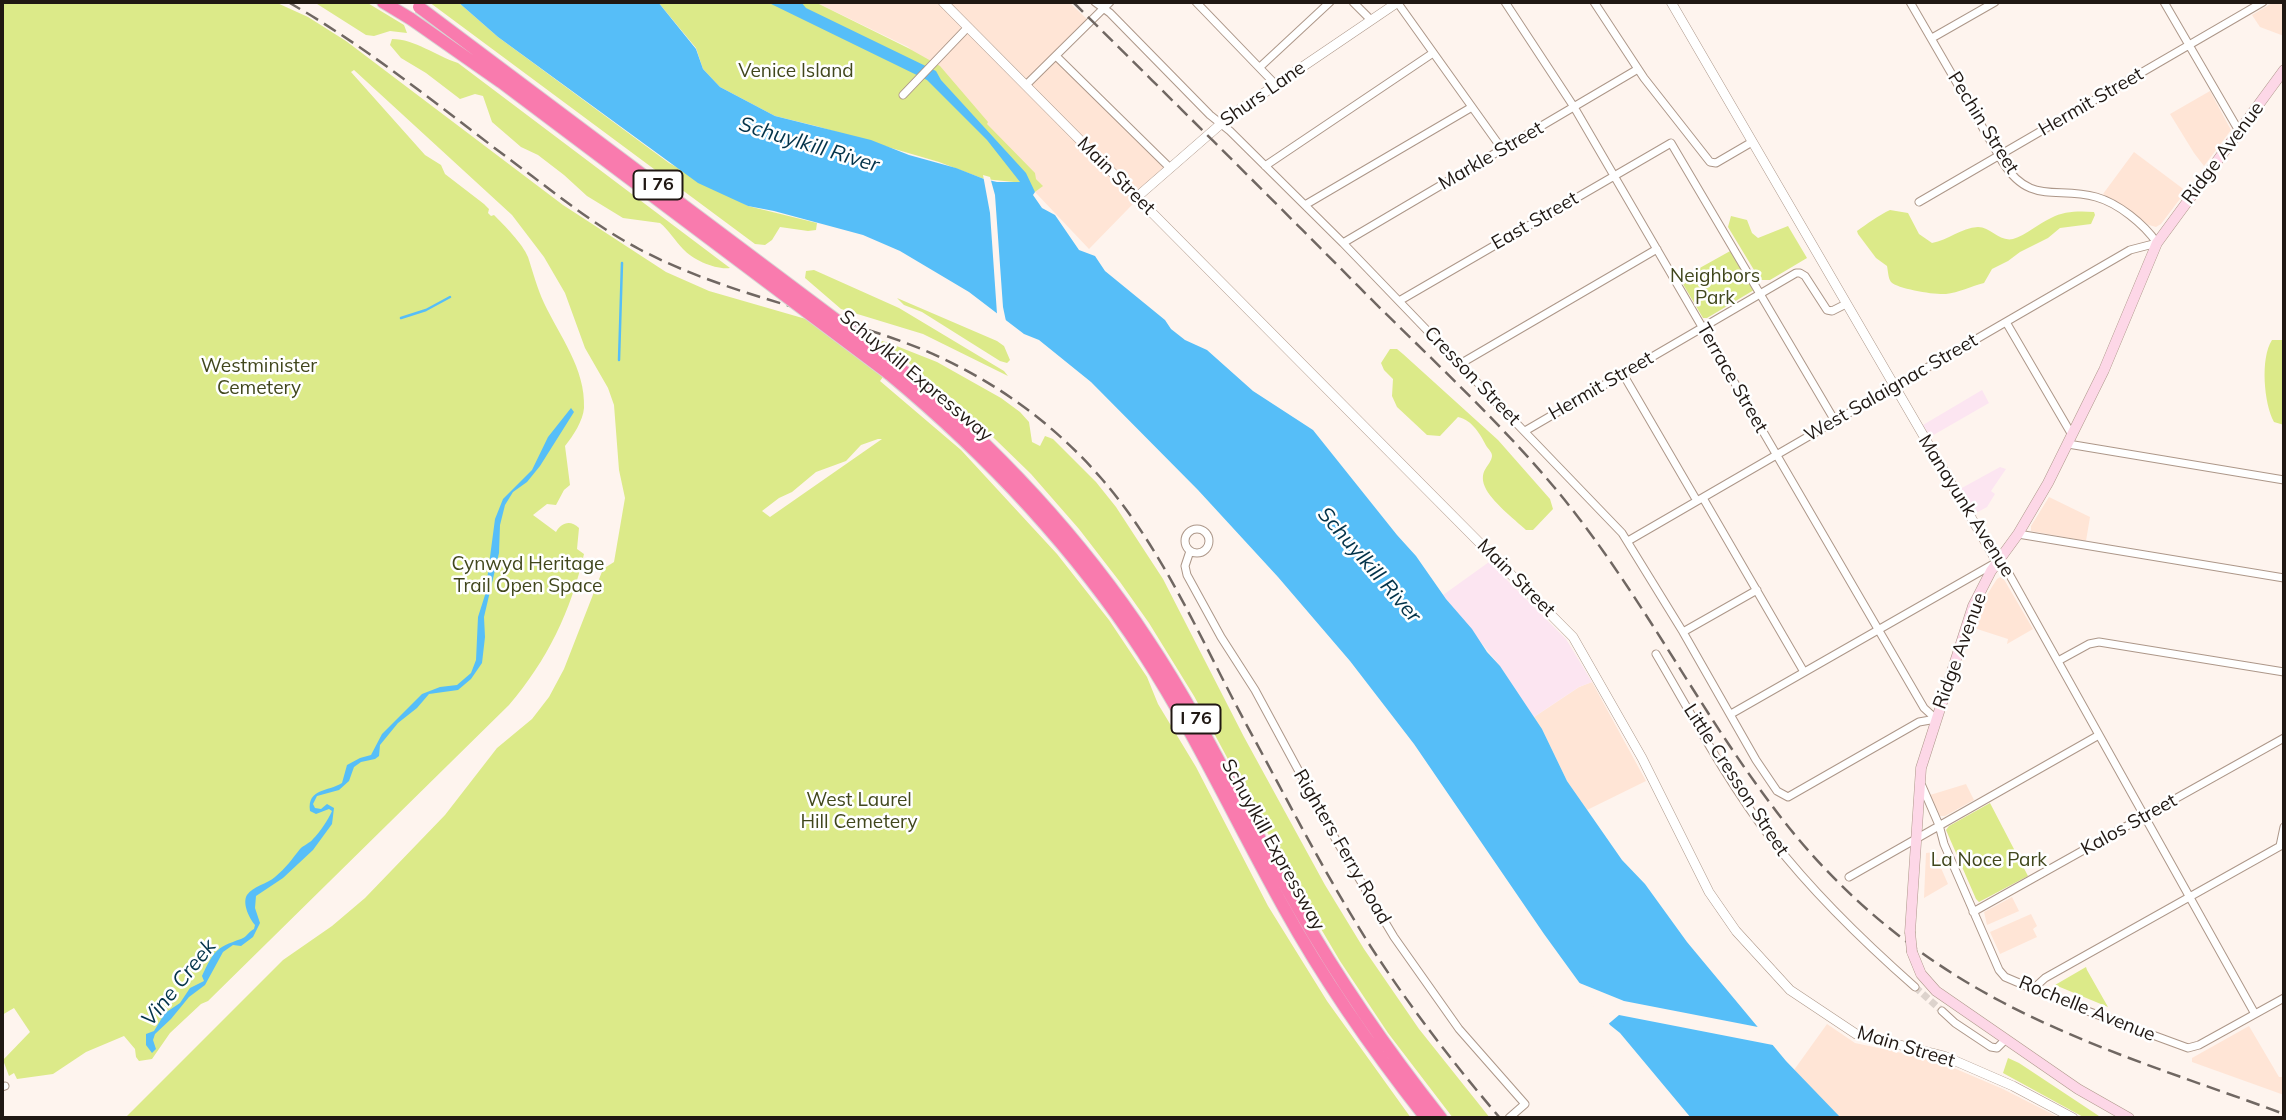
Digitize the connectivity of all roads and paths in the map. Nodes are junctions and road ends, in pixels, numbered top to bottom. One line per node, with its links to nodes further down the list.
1 (383, 2): 52 (highway, Schuylkill Expressway / I 76, bridge)
2 (943, 2): 19 (street, Main Street)
3 (1095, 2): 17 (street, Cresson Street)
4 (1110, 2): 17 (street)
5 (1330, 2): 24 (street)
6 (1353, 2): 18 (street)
7 (1397, 2): 18 (street, Shurs Lane); 22 (street)
8 (1504, 2): 31 (street, Terrace Street)
9 (1594, 2): 25 (street)
10 (1671, 2): 34 (street, Manayunk Avenue)
11 (1910, 2): 20 (street, Pechin Street)
12 (1995, 2): 20 (street)
13 (2164, 2): 21 (street)
14 (2263, 2): 21 (street, Hermit Street)
15 (416, 4): 52 (highway, Schuylkill Expressway / I 76, bridge)
16 (1202, 4): 24 (street)
17 (1104, 8): 23 (street); 32 (street, Cresson Street)
18 (1371, 20): 28 (street, Shurs Lane)
19 (968, 27): 27 (street, Main Street); 29 (street)
20 (1932, 38): 36 (street, Pechin Street)
21 (2189, 45): 33 (street); 36 (street, Hermit Street)
22 (1433, 53): 30 (street); 37 (street)
23 (1056, 56): 27 (street); 38 (street)
24 (1260, 67): 28 (street)
25 (1638, 69): 31 (street, Markle Street); 34 (street)
26 (2284, 70): 33 (main road, Ridge Avenue)
27 (1026, 85): 40 (street, Main Street)
28 (1276, 85): 32 (street, Shurs Lane)
29 (903, 95)
30 (1472, 107): 35 (street); 42 (street)
31 (1574, 107): 35 (street, Markle Street); 39 (street, Terrace Street)
32 (1220, 124): 37 (street, Cresson Street); 38 (street, Shurs Lane)
33 (2239, 131): 44 (main road, Ridge Avenue)
34 (1752, 142): 48 (street, Manayunk Avenue)
35 (1502, 149): 43 (street, Markle Street)
36 (1999, 155): 41 (street, Hermit Street); 44 (street, Pechin Street)
37 (1265, 166): 42 (street, Cresson Street)
38 (1170, 168): 40 (street, Shurs Lane)
39 (1614, 174): 45 (street, Terrace Street); 46 (street, East Street); 47 (street, East Street)
40 (1137, 197): 95 (street, Main Street)
41 (1919, 202)
42 (1305, 205): 43 (street, Cresson Street)
43 (1343, 243): 47 (street, Cresson Street)
44 (2157, 243): 49 (street, West Salaignac Street); 57 (main road, Ridge Avenue)
45 (1657, 249): 50 (street, Terrace Street); 51 (street)
46 (1761, 293): 48 (street, Hermit Street); 50 (street, Hermit Street); 55 (street)
47 (1399, 301): 51 (street, Cresson Street)
48 (1846, 304): 54 (street, Manayunk Avenue)
49 (2006, 322): 54 (street, West Salaignac Street); 57 (street)
50 (1703, 327): 53 (street, Hermit Street); 58 (street, Terrace Street)
51 (1460, 364): 56 (street, Cresson Street)
52 (892, 368): 92 (highway, Schuylkill Expressway / I 76); 93 (highway, Schuylkill Expressway / I 76)
53 (1623, 374): 56 (street, Hermit Street); 60 (street)
54 (1894, 386): 55 (street, West Salaignac Street); 64 (street, Manayunk Avenue)
55 (1835, 421): 58 (street, West Salaignac Street)
56 (1525, 431): 62 (street, Cresson Street)
57 (2070, 439): 59 (street); 61 (main road, Ridge Avenue)
58 (1777, 455): 60 (street, West Salaignac Street); 67 (street, Terrace Street)
59 (2284, 480)
60 (1700, 499): 62 (street, West Salaignac Street); 66 (street)
61 (2018, 534): 64 (main road, Ridge Avenue); 65 (street)
62 (1628, 541): 68 (street, Cresson Street)
63 (1190, 551): 94 (street, Righters Ferry Road)
64 (1997, 562): 67 (street); 70 (street, Manayunk Avenue); 74 (main road, Ridge Avenue)
65 (2284, 578)
66 (1757, 590): 68 (street); 71 (street)
67 (1879, 629): 71 (street); 74 (street, Terrace Street)
68 (1684, 632): 73 (street, Cresson Street)
69 (1656, 654): 86 (street, Little Cresson Street)
70 (2058, 661): 72 (street); 75 (street, Manayunk Avenue)
71 (1804, 672): 73 (street)
72 (2284, 672)
73 (1731, 714): 74 (street, Cresson Street)
74 (1936, 719): 77 (main road, Ridge Avenue)
75 (2099, 735): 78 (street, Manayunk Avenue); 79 (street)
76 (2284, 738): 78 (street, Kalos Street)
77 (1920, 782): 79 (street, Rochelle Avenue); 81 (main road, Ridge Avenue)
78 (2144, 816): 84 (street, Manayunk Avenue); 85 (street, Kalos Street)
79 (1939, 825): 81 (street); 85 (street, Rochelle Avenue)
80 (2284, 827): 82 (street)
81 (1916, 839): 83 (street); 91 (main road, Ridge Avenue, bridge)
82 (2282, 845): 84 (street)
83 (1849, 877)
84 (2189, 897): 87 (street); 90 (street, Manayunk Avenue)
85 (1973, 912): 87 (street, Rochelle Avenue)
86 (1915, 987)
87 (2034, 989): 90 (street, Rochelle Avenue)
88 (2284, 998): 90 (street, Rochelle Avenue)
89 (1942, 1011): 91 (street)
90 (2255, 1014)
91 (2006, 1039): 96 (main road, Ridge Avenue)
92 (1426, 1118)
93 (1441, 1118)
94 (1509, 1118)
95 (2073, 1118)
96 (2129, 1118)

